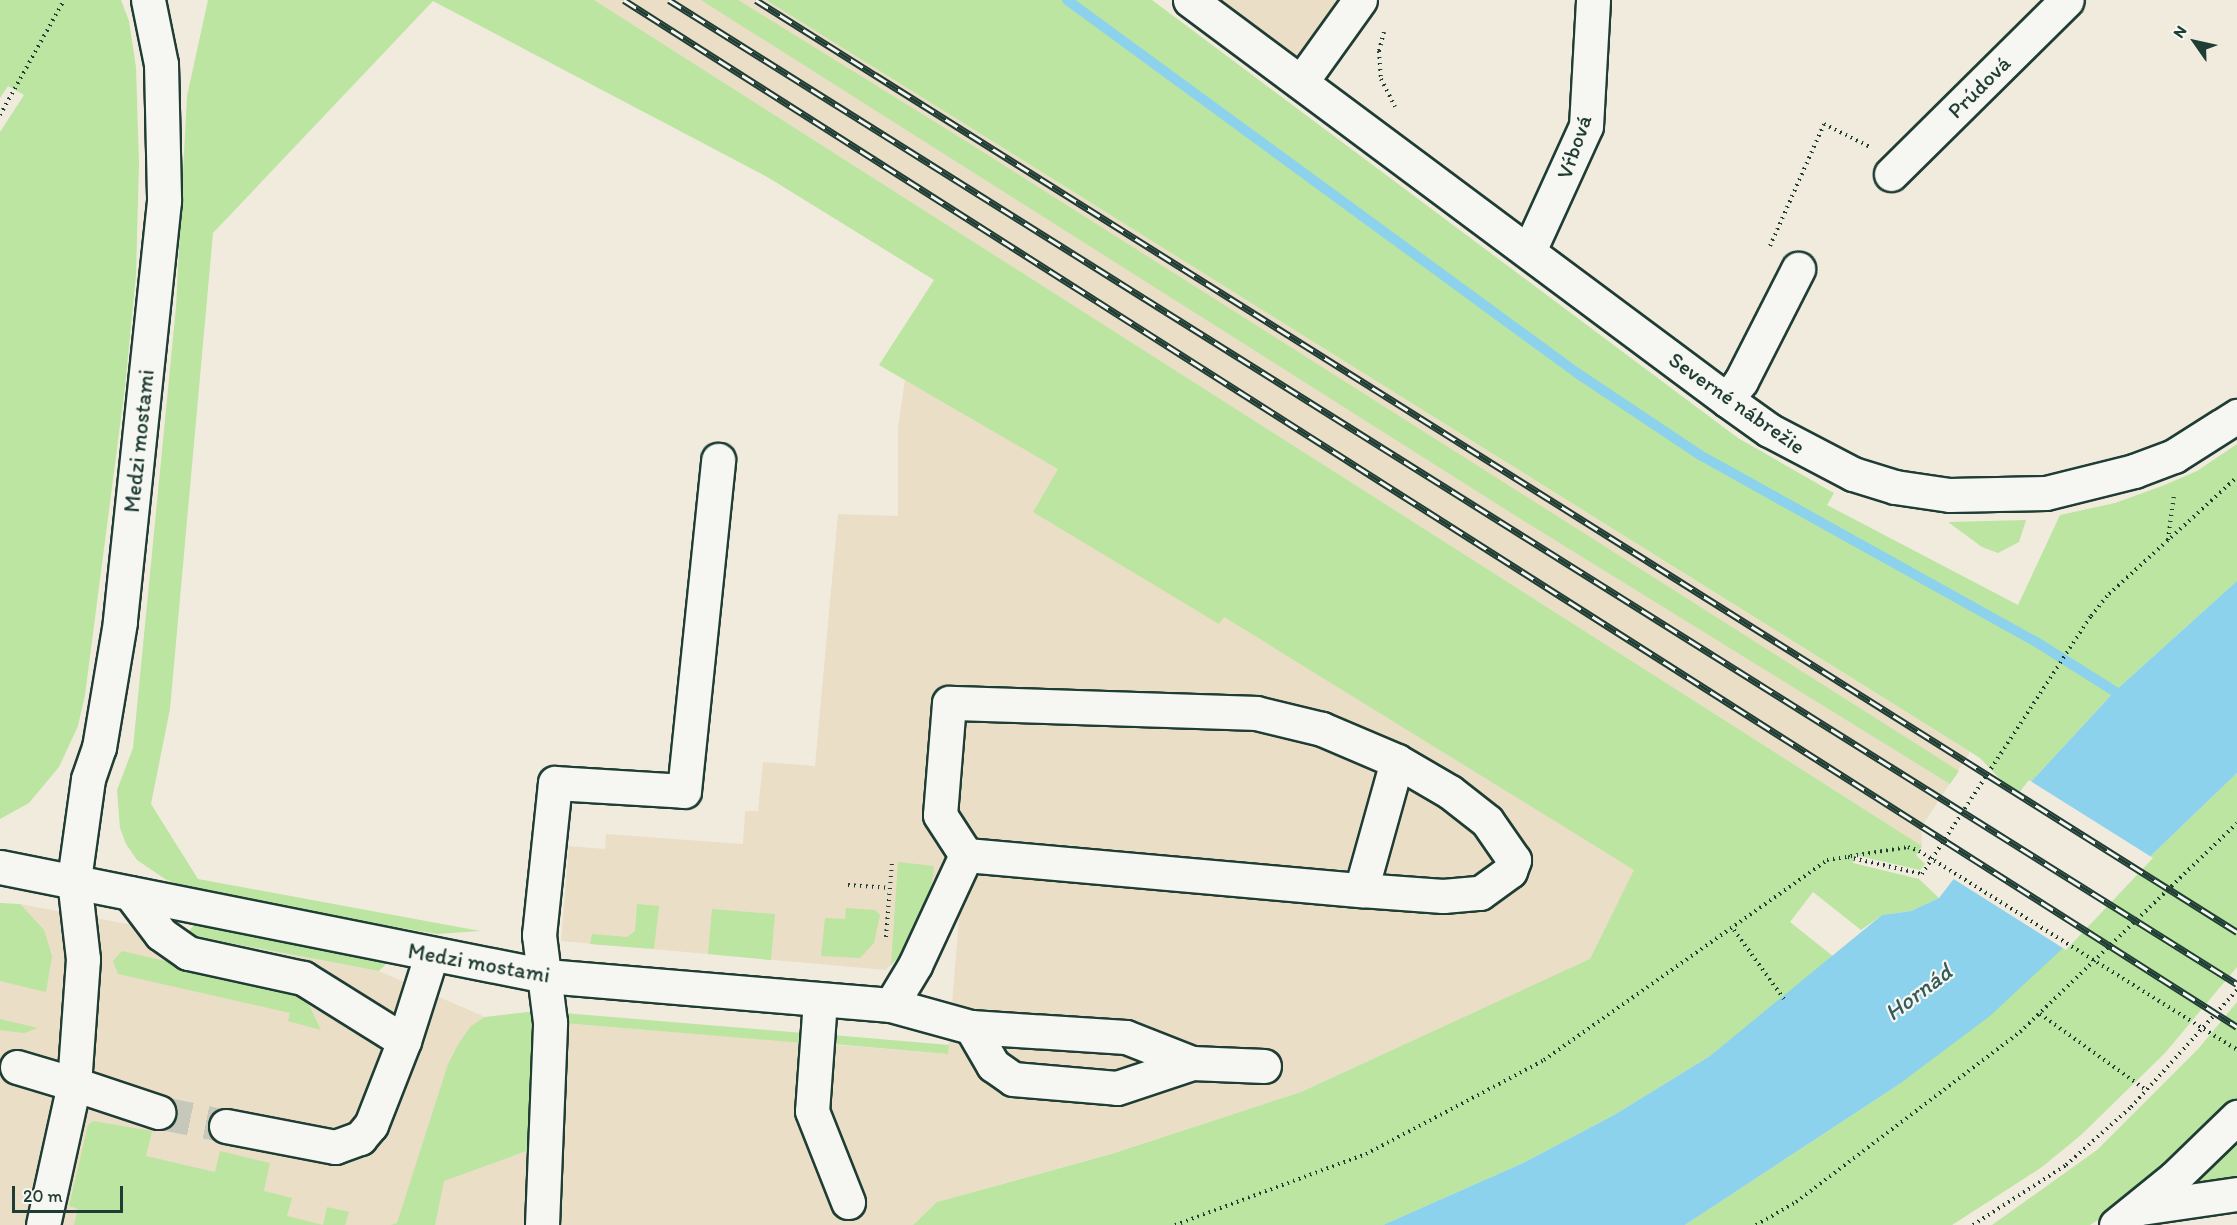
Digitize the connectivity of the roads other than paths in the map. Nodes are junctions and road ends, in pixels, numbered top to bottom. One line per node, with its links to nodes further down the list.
1 (148, 0): 16 (street, Medzi mostami)
2 (1190, 0): 6 (street, Severné nábrežie)
3 (1360, 0): 6 (street)
4 (1593, 0): 8 (street, Vŕbová)
5 (2067, 0): 7 (street, Prúdová)
6 (1301, 82): 8 (street, Severné nábrežie)
7 (1897, 169)
8 (1529, 251): 10 (street, Severné nábrežie)
9 (1798, 269): 10 (street)
10 (1727, 400): 11 (street, Severné nábrežie)
11 (2237, 416)
12 (718, 460): 20 (street)
13 (1397, 761): 14 (street); 17 (street); 17 (street)
14 (966, 855): 17 (street); 22 (street)
15 (0, 867): 16 (street, Medzi mostami)
16 (74, 880): 18 (street, Medzi mostami); 28 (street)
17 (1361, 890)
18 (130, 893): 19 (street, Medzi mostami); 24 (street)
19 (431, 956): 20 (street, Medzi mostami); 24 (street)
20 (546, 976): 21 (street, Medzi mostami); 36 (street)
21 (820, 1000): 22 (street, Medzi mostami); 33 (street)
22 (891, 1005): 23 (street, Medzi mostami)
23 (970, 1027): 25 (street, Medzi mostami); 25 (street)
24 (404, 1041): 31 (street)
25 (1192, 1063): 26 (street)
26 (1264, 1066)
27 (17, 1067): 28 (street)
28 (74, 1084): 29 (street); 35 (street)
29 (158, 1112)
30 (2237, 1118): 34 (street)
31 (226, 1126)
32 (2237, 1194): 34 (street)
33 (848, 1202)
34 (2128, 1217)
35 (43, 1225)
36 (542, 1225)

